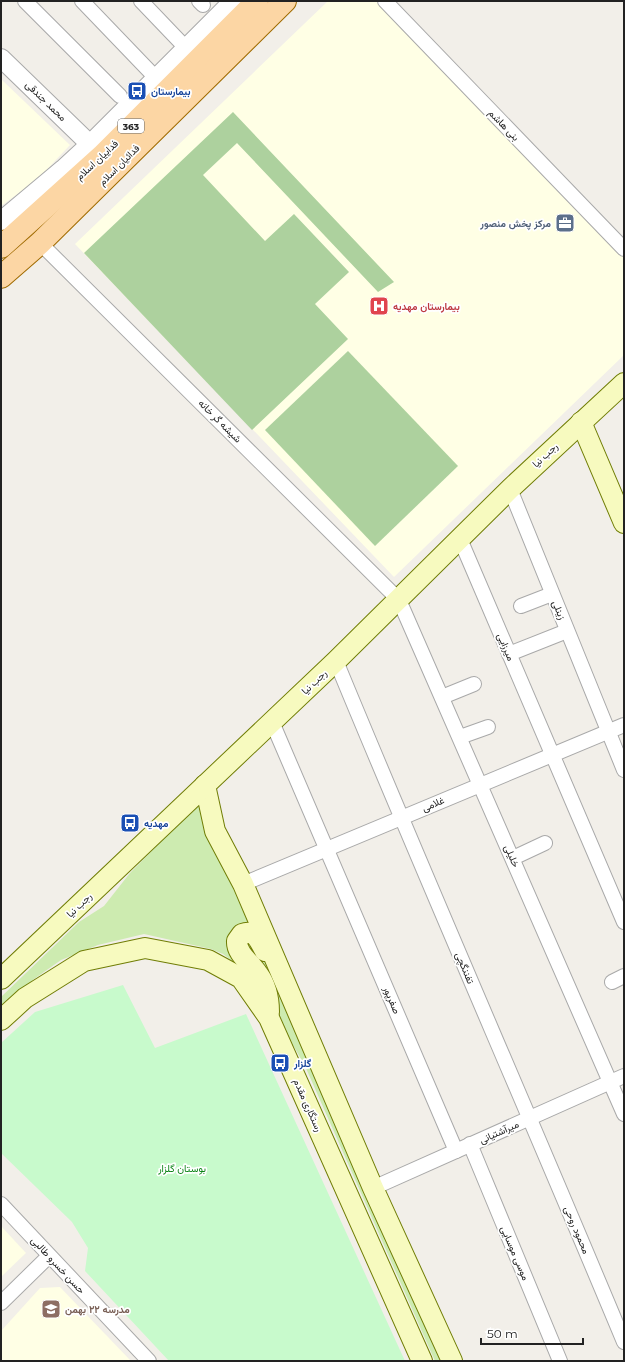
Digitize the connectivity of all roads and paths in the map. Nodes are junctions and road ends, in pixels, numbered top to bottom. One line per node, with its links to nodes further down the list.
1 (25, 1): 11 (street)
2 (82, 1): 10 (street)
3 (141, 1): 8 (street)
4 (233, 1): 8 (street)
5 (257, 1): 12 (main road, فداییان اسلام / 363)
6 (285, 1): 14 (main road, فدائیان اسلام)
7 (385, 1): 16 (street, بنی هاشم)
8 (186, 48): 10 (street)
9 (1, 58): 12 (street, محمد جندقی)
10 (156, 78): 12 (street)
11 (120, 96)
12 (96, 150): 13 (street); 15 (main road, فداییان اسلام / 363)
13 (1, 221)
14 (40, 243): 17 (main road, فدائیان اسلام); 24 (street, شیشه گر خانه)
15 (1, 247)
16 (624, 250)
17 (1, 277)
18 (624, 383): 19 (main road, رجب نیا)
19 (581, 422): 20 (main road, رجب نیا); 21 (main road)
20 (510, 488): 22 (main road, رجب نیا); 23 (street, زینلی)
21 (624, 523)
22 (460, 539): 24 (main road, رجب نیا); 27 (street, میرزایی)
23 (552, 594): 25 (street); 26 (street, زینلی)
24 (399, 600): 28 (main road, رجب نیا); 30 (street, خلیلی)
25 (521, 606)
26 (567, 631): 27 (street); 34 (street, زینلی)
27 (509, 654): 36 (street, میرزایی)
28 (336, 661): 31 (main road, رجب نیا); 40 (street, تفننگچی)
29 (474, 684): 30 (street)
30 (442, 697): 35 (street, خلیلی)
31 (272, 722): 38 (main road, رجب نیا); 42 (street, صفرپور)
32 (624, 725): 34 (street, غلامی)
33 (488, 727): 35 (street)
34 (608, 732): 36 (street, غلامی); 37 (street, زینلی)
35 (460, 737): 39 (street, خلیلی)
36 (553, 755): 39 (street, غلامی); 45 (street, میرزایی)
37 (624, 770)
38 (205, 785): 44 (main road); 46 (main road, رجب نیا)
39 (481, 785): 40 (street, غلامی); 43 (street, خلیلی)
40 (400, 818): 42 (street, غلامی); 53 (street, تفننگچی)
41 (545, 843): 43 (street)
42 (328, 849): 44 (street, غلامی); 55 (street, صفرپور)
43 (512, 858): 51 (street, خلیلی)
44 (243, 884): 47 (main road)
45 (624, 922)
46 (1, 979)
47 (288, 989): 48 (main road); 56 (main road)
48 (269, 1018): 49 (main road, رستگاری مقدم); 62 (main road, رستگاری مقدم)
49 (1, 1020)
50 (624, 1076): 51 (street, میرآشتیانی)
51 (610, 1082): 52 (street, خلیلی); 53 (street, میرآشتیانی)
52 (624, 1114)
53 (530, 1118): 54 (street, میرآشتیانی); 60 (street, محمود روحی)
54 (470, 1144): 55 (street, میرآشتیانی); 64 (street, موسی موسایی)
55 (456, 1151): 56 (street, میرآشتیانی)
56 (373, 1188): 63 (main road)
57 (1, 1204): 58 (street, حسن خسرو طالبی)
58 (49, 1256): 59 (street); 61 (street, حسن خسرو طالبی)
59 (1, 1304)
60 (624, 1342)
61 (149, 1361)
62 (422, 1361)
63 (452, 1361)
64 (560, 1361)

